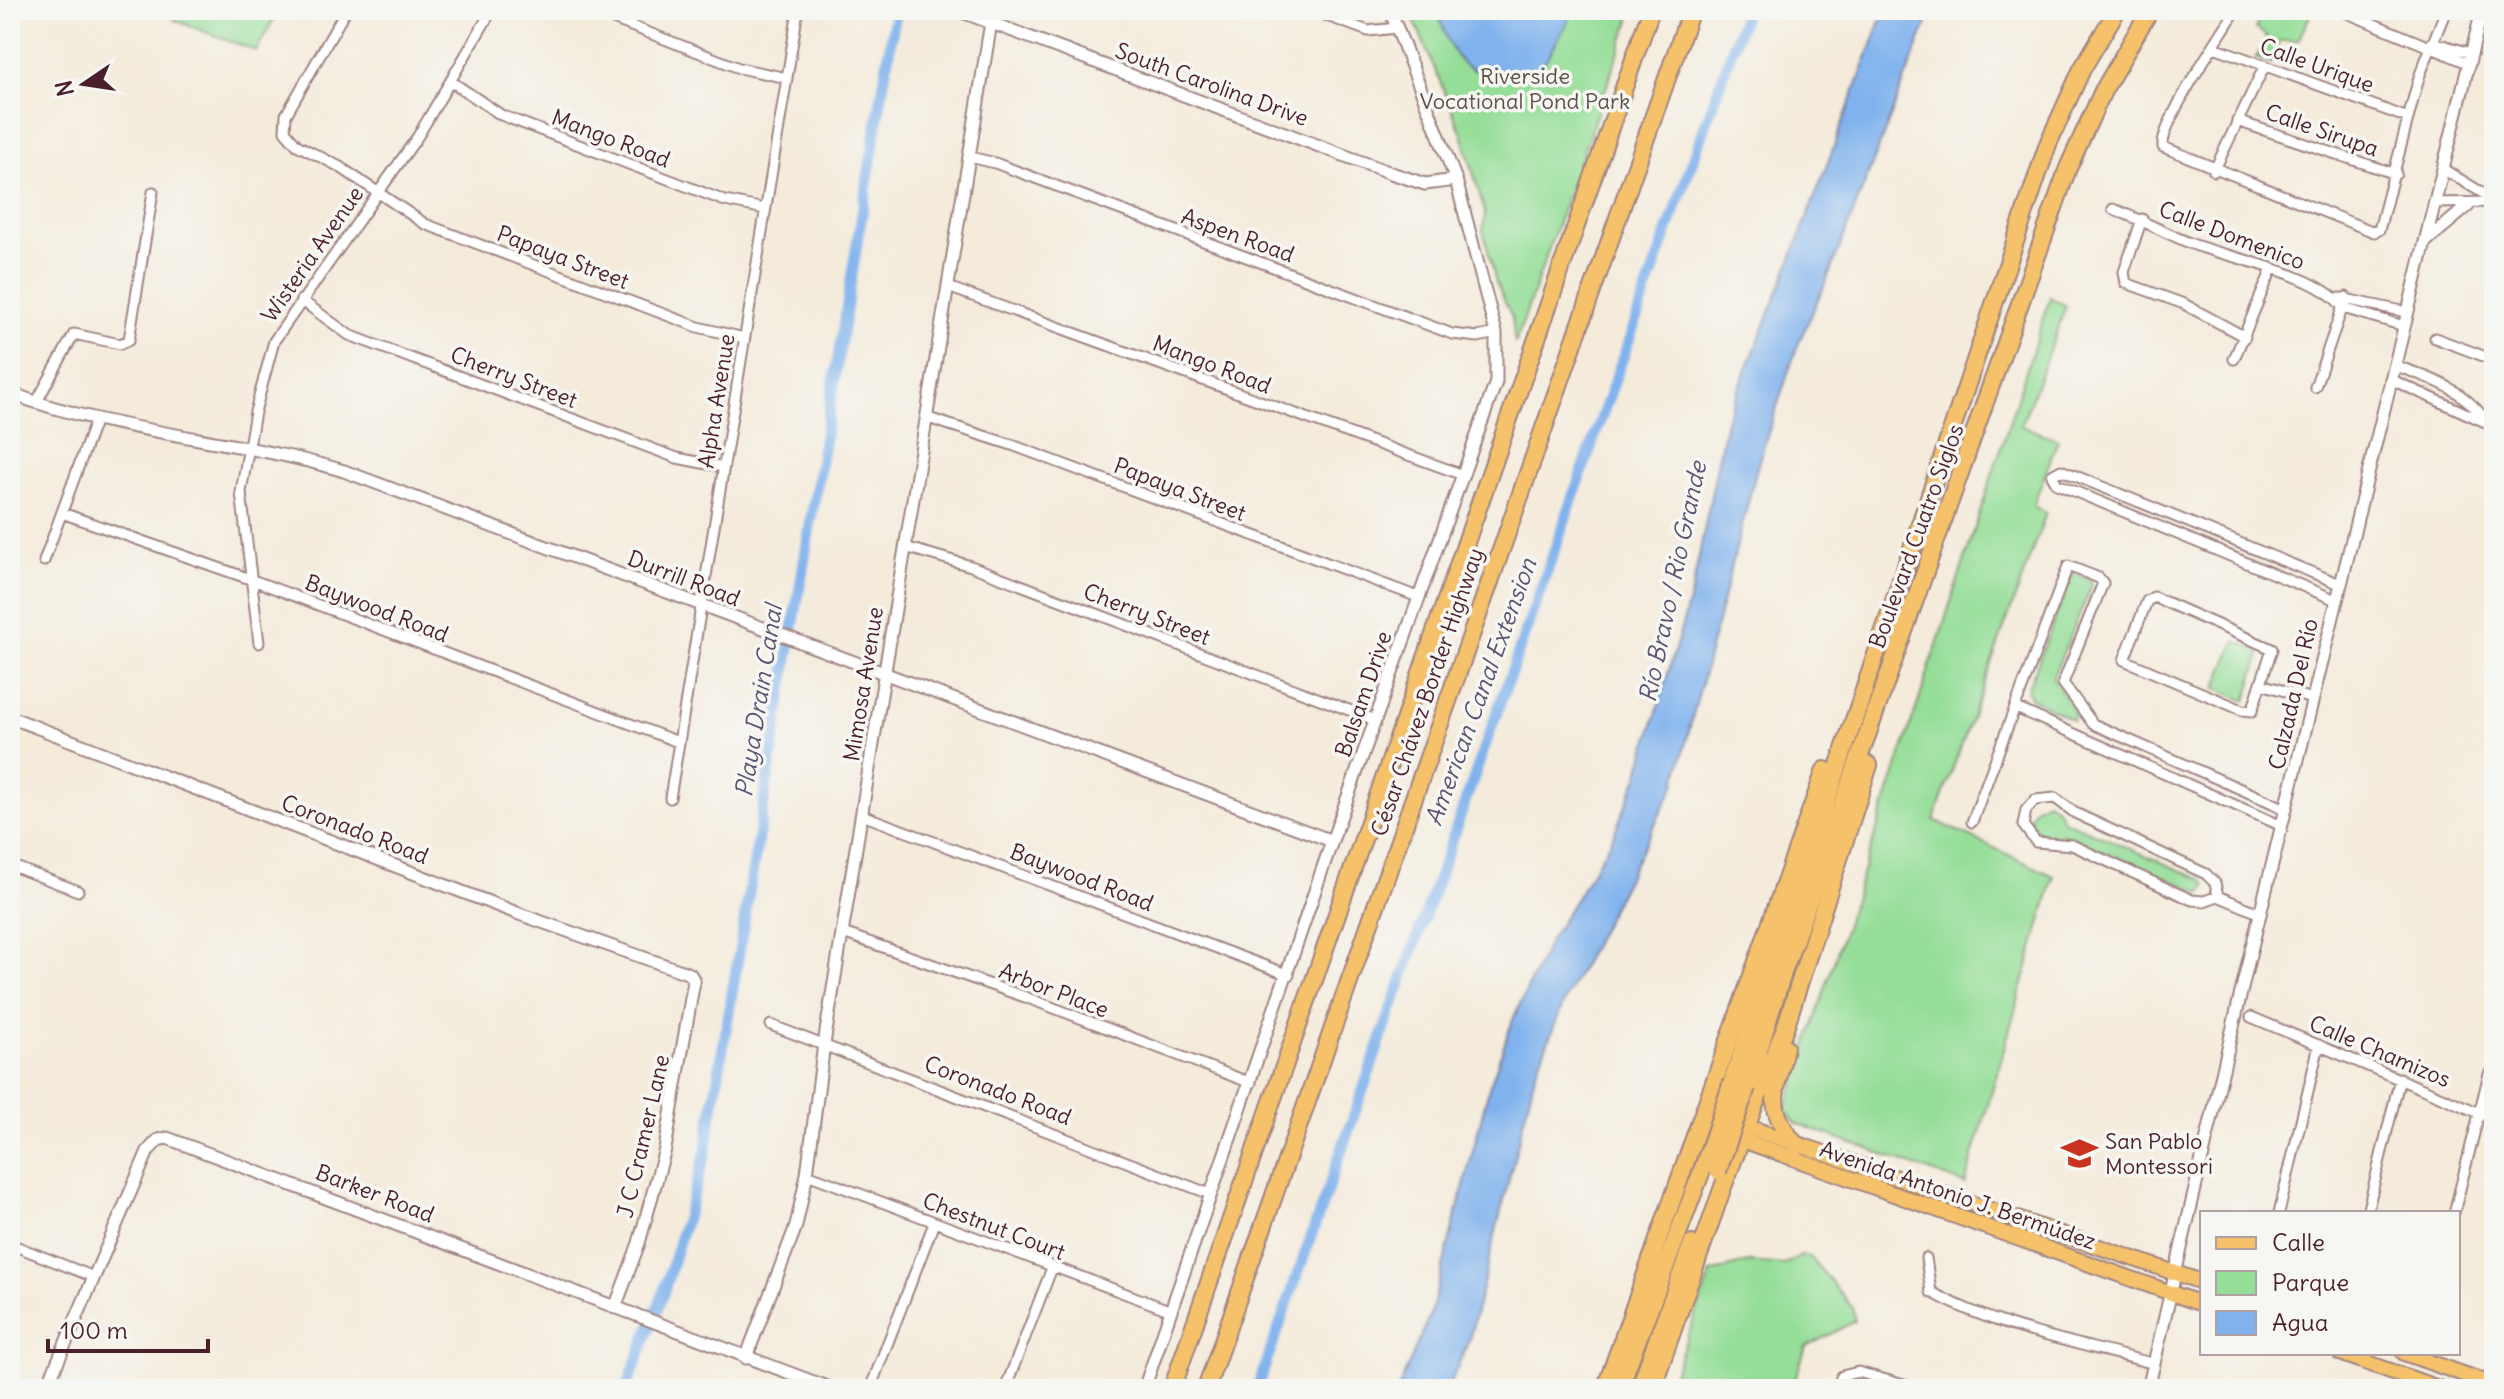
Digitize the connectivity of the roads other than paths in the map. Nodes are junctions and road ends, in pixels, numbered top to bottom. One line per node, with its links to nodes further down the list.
1 (346, 10): 32 (street, Papaya Street)
2 (492, 10): 24 (street, Wisteria Avenue)
3 (590, 10): 23 (street)
4 (798, 10): 23 (street, Alpha Avenue)
5 (957, 10): 17 (street, South Carolina Drive)
6 (993, 10): 17 (street, Mimosa Avenue)
7 (1311, 10): 18 (street)
8 (1390, 10): 18 (street, Balsam Drive)
9 (1651, 10): 146 (highway, César Chávez Border Highway)
10 (1691, 10): 147 (highway, César Chávez Border Highway)
11 (2117, 10): 65 (highway, Boulevard Cuatro Siglos)
12 (2150, 10): 81 (highway, Boulevard Cuatro Siglos)
13 (2236, 10): 19 (street)
14 (2340, 10): 20 (street)
15 (2446, 10): 20 (street)
16 (2482, 10): 21 (street, Calzada Del Río)
17 (991, 24): 27 (street, Mimosa Avenue); 31 (street, South Carolina Drive)
18 (1397, 28): 31 (street, Balsam Drive)
19 (2214, 47): 22 (street, Calle Urique); 29 (street)
20 (2433, 47): 21 (street); 25 (street)
21 (2470, 58): 28 (street, Calzada Del Río)
22 (2265, 65): 25 (street, Calle Urique); 26 (street)
23 (787, 78): 37 (street, Alpha Avenue)
24 (452, 82): 32 (street, Wisteria Avenue); 37 (street, Mango Road)
25 (2408, 118): 30 (street)
26 (2237, 121): 29 (street); 30 (street, Calle Sirupa)
27 (970, 157): 42 (street, Mimosa Avenue); 47 (street, Aspen Road)
28 (2443, 169): 34 (street); 35 (street, Calzada Del Río)
29 (2214, 171): 30 (street)
30 (2396, 174)
31 (1456, 180): 47 (street, Balsam Drive)
32 (378, 191): 43 (street, Wisteria Avenue); 49 (street, Papaya Street)
33 (153, 192): 57 (street)
34 (2494, 201): 36 (street)
35 (2434, 203): 36 (street); 40 (street, Calzada Del Río)
36 (2468, 206): 40 (street)
37 (765, 209): 49 (street, Alpha Avenue)
38 (2113, 209): 39 (street, Calle Domenico)
39 (2142, 219): 41 (street, Calle Domenico); 48 (street)
40 (2424, 243): 45 (street, Calzada Del Río)
41 (2272, 269): 44 (street, Calle Domenico); 48 (street)
42 (948, 287): 58 (street, Mimosa Avenue); 63 (street, Mango Road)
43 (301, 300): 61 (street, Wisteria Avenue); 62 (street, Cherry Street)
44 (2342, 301): 45 (street, Calle Domenico); 46 (street, Calle Domenico); 55 (street)
45 (2407, 312): 46 (street, Calzada Del Río)
46 (2404, 326): 53 (street, Calzada Del Río)
47 (1496, 333): 63 (street, Balsam Drive)
48 (2245, 337): 51 (street)
49 (744, 338): 62 (street, Alpha Avenue)
50 (2435, 338): 52 (street)
51 (2234, 359)
52 (2494, 360)
53 (2394, 365): 54 (street, Calzada Del Río); 60 (street)
54 (2390, 379): 60 (street); 75 (street, Calzada Del Río)
55 (2315, 387)
56 (10, 393): 57 (street, Durrill Road)
57 (36, 403): 59 (street, Durrill Road)
58 (928, 418): 69 (street, Mimosa Avenue); 76 (street, Papaya Street)
59 (96, 419): 61 (street, Durrill Road); 66 (street)
60 (2490, 424)
61 (249, 447): 74 (street, Wisteria Avenue); 78 (street, Durrill Road)
62 (723, 467): 78 (street, Alpha Avenue)
63 (1463, 475): 76 (street, Balsam Drive)
64 (2132, 499): 67 (street); 67 (street); 68 (street)
65 (1924, 507): 108 (highway); 112 (highway, Boulevard Cuatro Siglos)
66 (62, 513): 71 (street); 74 (street, Baywood Road)
67 (2126, 513): 70 (street)
68 (2243, 544): 70 (street); 72 (street)
69 (905, 547): 80 (street, Mimosa Avenue); 86 (street, Cherry Street)
70 (2237, 559): 73 (street)
71 (44, 561)
72 (2286, 562): 73 (street); 75 (street)
73 (2281, 577): 77 (street)
74 (250, 579): 79 (street, Wisteria Avenue); 89 (street, Baywood Road)
75 (2340, 584): 77 (street, Calzada Del Río)
76 (1418, 597): 86 (street, Balsam Drive)
77 (2336, 600): 83 (street, Calzada Del Río)
78 (701, 606): 80 (street, Durrill Road); 89 (street, Alpha Avenue)
79 (259, 643)
80 (884, 675): 92 (street, Mimosa Avenue); 95 (street, Durrill Road)
81 (1889, 678): 105 (highway); 112 (highway, Boulevard Cuatro Siglos)
82 (2261, 684): 82 (street); 83 (street)
83 (2312, 699): 91 (street, Calzada Del Río)
84 (2016, 708): 87 (street); 88 (street); 93 (street)
85 (10, 717): 101 (street, Coronado Road)
86 (1375, 720): 95 (street, Balsam Drive)
87 (2093, 724): 88 (street); 91 (street)
88 (2086, 739): 94 (street)
89 (678, 742): 90 (street, Alpha Avenue)
90 (670, 798)
91 (2286, 809): 94 (street, Calzada Del Río)
92 (862, 815): 100 (street, Mimosa Avenue); 102 (street, Baywood Road)
93 (1972, 822)
94 (2282, 826): 99 (street, Calzada Del Río)
95 (1332, 841): 102 (street, Balsam Drive)
96 (10, 865): 97 (street)
97 (78, 891)
98 (2218, 896): 98 (street); 99 (street)
99 (2261, 914): 128 (street, Calzada Del Río)
100 (843, 933): 106 (street, Mimosa Avenue); 111 (street, Arbor Place)
101 (689, 972): 133 (street, J C Cramer Lane)
102 (1289, 975): 111 (street, Balsam Drive)
103 (2251, 1017): 107 (street, Calle Chamizos)
104 (771, 1025): 106 (street, Coronado Road)
105 (1786, 1025): 112 (highway); 117 (highway)
106 (824, 1044): 119 (street, Mimosa Avenue); 120 (street, Coronado Road)
107 (2319, 1045): 110 (street, Calle Chamizos); 121 (street)
108 (1720, 1068): 112 (highway); 114 (highway)
109 (2489, 1074): 113 (street)
110 (2400, 1078): 113 (street, Calle Chamizos); 122 (street)
111 (1251, 1083): 120 (street, Balsam Drive)
112 (1746, 1086): 116 (highway); 118 (highway, bridge)
113 (2479, 1112): 115 (street, Calle Chamizos); 123 (street)
114 (1703, 1119): 116 (main road, Avenida Antonio J. Bermúdez); 118 (highway)
115 (2494, 1119)
116 (1744, 1133): 117 (main road, Avenida Antonio J. Bermúdez); 118 (highway); 131 (main road, Avenida Antonio J. Bermúdez)
117 (1797, 1146): 128 (main road, Avenida Antonio J. Bermúdez)
118 (1709, 1169): 148 (highway); 149 (highway); 150 (highway); 151 (highway)
119 (807, 1174): 124 (street, Chestnut Court); 137 (street, Mimosa Avenue)
120 (1210, 1194): 134 (street, Balsam Drive)
121 (2279, 1211)
122 (2367, 1211)
123 (2454, 1211)
124 (934, 1223): 127 (street, Chestnut Court); 143 (street)
125 (10, 1244): 129 (street)
126 (1926, 1258): 138 (street)
127 (1052, 1268): 134 (street, Chestnut Court); 144 (street)
128 (2174, 1273): 130 (main road, Avenida Antonio J. Bermúdez); 131 (street, Calzada Del Río)
129 (94, 1277): 133 (street, Barker Road); 139 (street, Barker Road)
130 (2200, 1281)
131 (2170, 1292): 132 (main road, Avenida Antonio J. Bermúdez); 138 (street, Calzada Del Río)
132 (2200, 1303)
133 (615, 1308): 137 (street, Barker Road)
134 (1169, 1310): 145 (street, Balsam Drive)
135 (2346, 1355): 155 (main road)
136 (2410, 1355): 140 (main road)
137 (746, 1358): 142 (street, Barker Road)
138 (2154, 1364): 154 (street, Calzada Del Río)
139 (49, 1383): 141 (street)
140 (2494, 1385)
141 (80, 1389)
142 (832, 1389)
143 (870, 1389)
144 (1005, 1389)
145 (1144, 1389)
146 (1172, 1389)
147 (1206, 1389)
148 (1605, 1389)
149 (1619, 1389)
150 (1639, 1389)
151 (1652, 1389)
152 (1836, 1389): 153 (street)
153 (1918, 1389)
154 (2148, 1389)
155 (2441, 1389)

